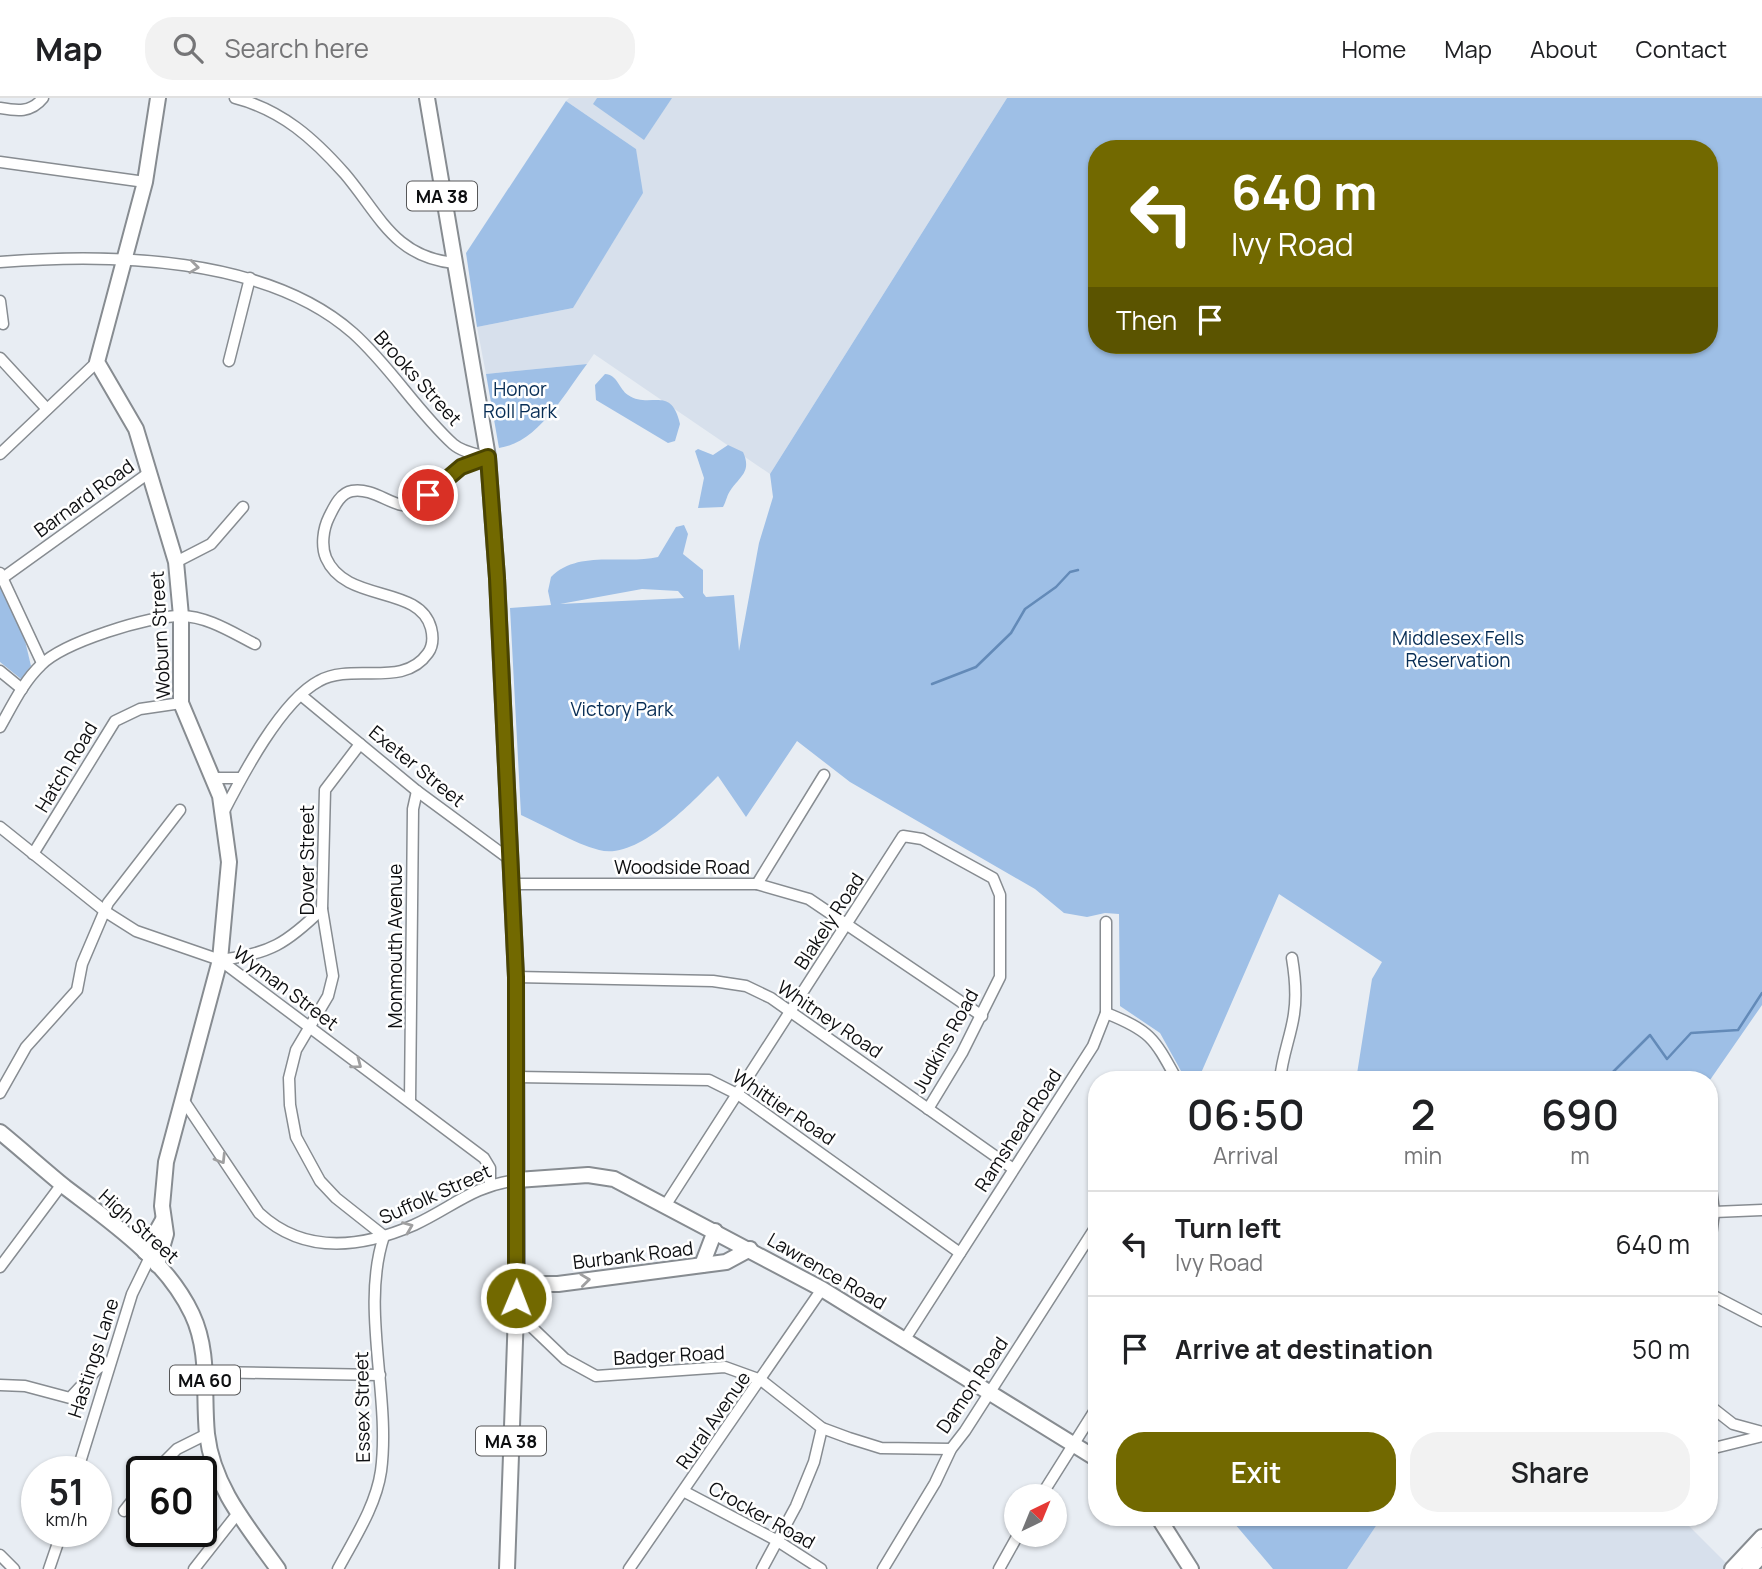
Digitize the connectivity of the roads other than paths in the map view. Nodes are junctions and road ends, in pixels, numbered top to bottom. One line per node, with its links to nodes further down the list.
1 (43, 98): 5 (street)
2 (158, 98): 7 (street)
3 (235, 98): 10 (street)
4 (427, 98): 10 (street, MA 38)
5 (0, 108)
6 (0, 162): 7 (street)
7 (145, 182): 8 (street)
8 (126, 261): 9 (street, Brooks Street); 11 (street, Brooks Street, one-way to 11); 16 (street)
9 (0, 262)
10 (454, 262): 19 (street, MA 38)
11 (250, 278): 15 (street); 19 (street, Brooks Street)
12 (0, 302): 13 (street)
13 (4, 324)
14 (0, 358): 17 (street)
15 (229, 361)
16 (97, 362): 17 (street); 20 (street, Woburn Street)
17 (47, 409): 18 (street)
18 (0, 454)
19 (488, 457): 29 (street); 42 (street, MA 38)
20 (150, 472): 22 (street, Woburn Street); 23 (street, Barnard Road)
21 (243, 507): 22 (street)
22 (176, 562): 24 (street, Woburn Street)
23 (2, 575): 26 (street)
24 (181, 616): 25 (street); 26 (street); 30 (street, Woburn Street)
25 (255, 644)
26 (42, 663): 28 (street)
27 (0, 671): 28 (street)
28 (22, 689): 31 (street)
29 (302, 696): 32 (street, Exeter Street); 35 (street)
30 (181, 703): 34 (street, Woburn Street); 41 (street, Hatch Road)
31 (0, 727)
32 (360, 744): 36 (street, Exeter Street); 45 (street, Dover Street)
33 (824, 775): 44 (street)
34 (212, 778): 35 (street); 38 (street, Woburn Street)
35 (240, 778): 38 (street)
36 (417, 791): 42 (street, Exeter Street); 62 (street, Monmouth Avenue)
37 (180, 810): 46 (street)
38 (223, 813): 50 (street, Woburn Street)
39 (0, 827): 41 (street, Wyman Street)
40 (909, 837): 47 (street, Blakely Road); 54 (street, Judkins Road)
41 (33, 855): 46 (street, Wyman Street)
42 (512, 861): 43 (street, MA 38)
43 (513, 884): 44 (street, Woodside Road); 51 (street, MA 38)
44 (757, 884): 47 (street, Woodside Road)
45 (322, 909): 50 (street); 55 (street, Dover Street)
46 (106, 912): 50 (street, Wyman Street); 59 (street)
47 (846, 922): 52 (street, Blakely Road); 54 (street, Woodside Road)
48 (1106, 922): 53 (street, Ramshead Road)
49 (1292, 958): 57 (street)
50 (220, 960): 55 (street, Wyman Street); 61 (street, Woburn Street)
51 (516, 977): 52 (street, Whitney Road); 58 (street, MA 38)
52 (792, 1012): 60 (street, Blakely Road); 63 (street, Whitney Road)
53 (1107, 1013): 56 (street); 65 (street, Ramshead Road)
54 (982, 1016): 63 (street, Judkins Road)
55 (309, 1027): 62 (street, Wyman Street, one-way to 62); 73 (street, Dover Street)
56 (1172, 1071)
57 (1281, 1071)
58 (517, 1077): 60 (street, Whittier Road); 66 (street, MA 38)
59 (0, 1093)
60 (739, 1095): 69 (street, Blakely Road); 76 (street, Whittier Road)
61 (184, 1101): 73 (street, Suffolk Street, one-way to 73); 77 (street, Woburn Street)
62 (410, 1102): 68 (street, Wyman Street)
63 (928, 1109): 65 (street, Whitney Road)
64 (0, 1132): 67 (street, High Street / MA 60)
65 (1012, 1168): 76 (street, Ramshead Road)
66 (517, 1180): 68 (street, Suffolk Street); 69 (street, Lawrence Road); 80 (street, MA 38)
67 (62, 1184): 77 (street, High Street / MA 60); 79 (street)
68 (490, 1184): 73 (street, Suffolk Street, one-way to 68)
69 (665, 1206): 72 (street, Lawrence Road)
70 (1762, 1210): 71 (street)
71 (1718, 1212)
72 (715, 1231): 75 (street, Lawrence Road); 78 (street)
73 (384, 1236): 88 (street, Essex Street)
74 (1088, 1239): 91 (street, Damon Road)
75 (750, 1249): 78 (street, Burbank Road); 81 (street, Lawrence Road)
76 (961, 1253): 85 (street, Ramshead Road)
77 (150, 1258): 86 (street, Hastings Lane); 87 (street, High Street / MA 60)
78 (702, 1265): 80 (street, Burbank Road, one-way to 78)
79 (0, 1267)
80 (517, 1284): 83 (street, MA 38)
81 (822, 1289): 85 (street, Lawrence Road); 89 (street, Rural Avenue)
82 (1718, 1298): 84 (street)
83 (516, 1312): 89 (street, Badger Road); 122 (street, MA 38)
84 (1762, 1321)
85 (905, 1339): 91 (street, Lawrence Road)
86 (110, 1363): 90 (street); 103 (street, Hastings Lane)
87 (205, 1372): 88 (street); 96 (street, High Street / MA 60)
88 (380, 1375): 121 (street, Essex Street)
89 (761, 1380): 95 (street, Badger Road); 106 (street, Rural Avenue)
90 (0, 1385)
91 (990, 1391): 98 (street, Lawrence Road); 101 (street, Damon Road)
92 (1718, 1414): 93 (street)
93 (1723, 1419): 97 (street); 99 (street)
94 (1088, 1421): 98 (street)
95 (822, 1428): 101 (street, Badger Road); 112 (street)
96 (207, 1434): 104 (street); 109 (street, High Street / MA 60)
97 (1762, 1434): 99 (street)
98 (1074, 1444): 102 (street, Lawrence Road); 105 (street)
99 (1726, 1444): 100 (street)
100 (1718, 1446)
101 (951, 1448): 126 (street, Damon Road)
102 (1088, 1453)
103 (82, 1456)
104 (170, 1456)
105 (1049, 1484)
106 (685, 1492): 112 (street, Crocker Road); 123 (street, Rural Avenue)
107 (126, 1508): 108 (street)
108 (124, 1511)
109 (238, 1513): 119 (street); 120 (street, High Street / MA 60)
110 (1164, 1526): 128 (street)
111 (1762, 1537): 129 (street)
112 (776, 1540): 124 (street); 125 (street, Crocker Road)
113 (57, 1547): 118 (street)
114 (1011, 1547): 127 (street)
115 (0, 1555): 117 (street)
116 (1762, 1555): 130 (street)
117 (14, 1569)
118 (49, 1569)
119 (194, 1569)
120 (278, 1569)
121 (338, 1569)
122 (507, 1569)
123 (629, 1569)
124 (762, 1569)
125 (821, 1569)
126 (883, 1569)
127 (999, 1569)
128 (1191, 1569)
129 (1732, 1569)
130 (1749, 1569)

